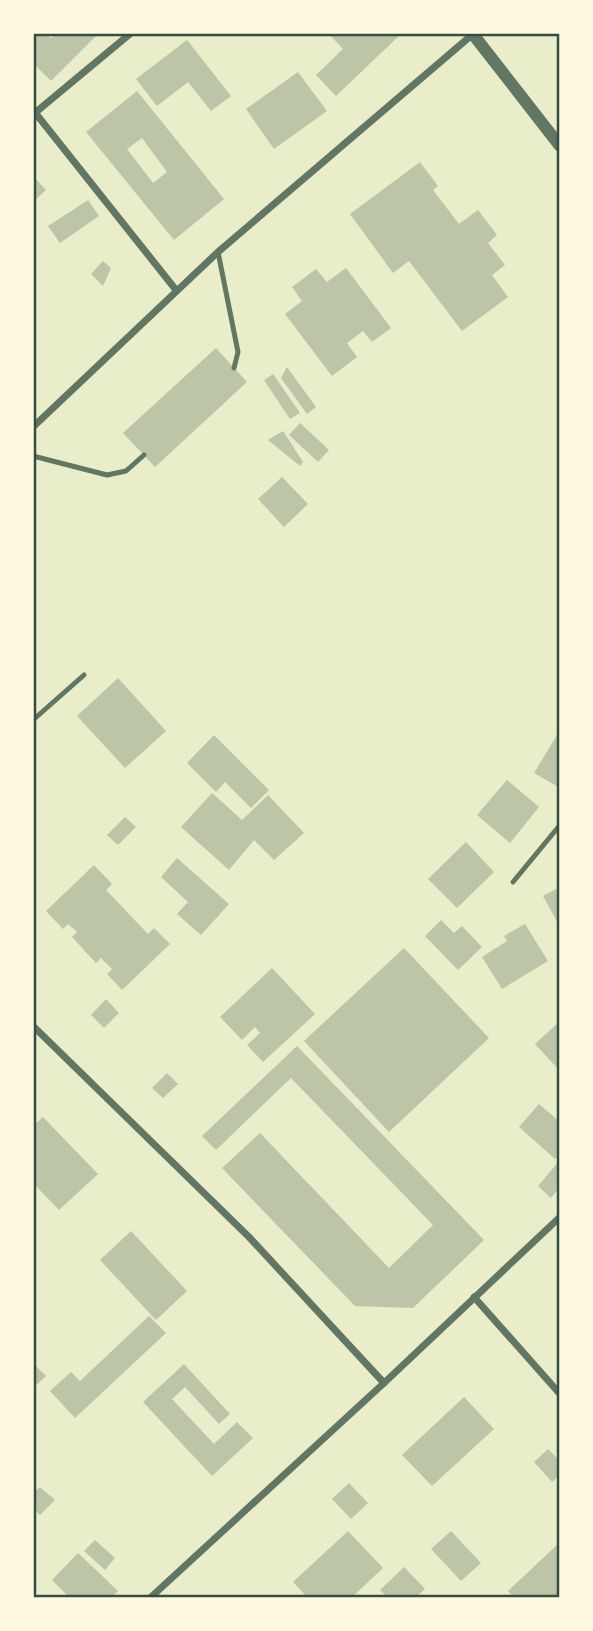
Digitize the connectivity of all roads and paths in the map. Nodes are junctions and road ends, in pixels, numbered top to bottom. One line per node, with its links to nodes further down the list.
1 (131, 33): 3 (street)
2 (472, 34): 4 (street); 5 (street)
3 (34, 111): 6 (street)
4 (560, 146)
5 (218, 252): 6 (street); 7 (lane)
6 (176, 290): 8 (street)
7 (234, 368)
8 (33, 427)
9 (144, 455): 10 (lane)
10 (33, 457)
11 (84, 675): 12 (lane)
12 (33, 720)
13 (560, 825): 14 (lane)
14 (513, 882)
15 (33, 1026): 18 (street)
16 (560, 1217): 17 (street)
17 (474, 1297): 18 (street); 19 (street)
18 (384, 1383): 20 (street)
19 (560, 1394)
20 (150, 1598)

